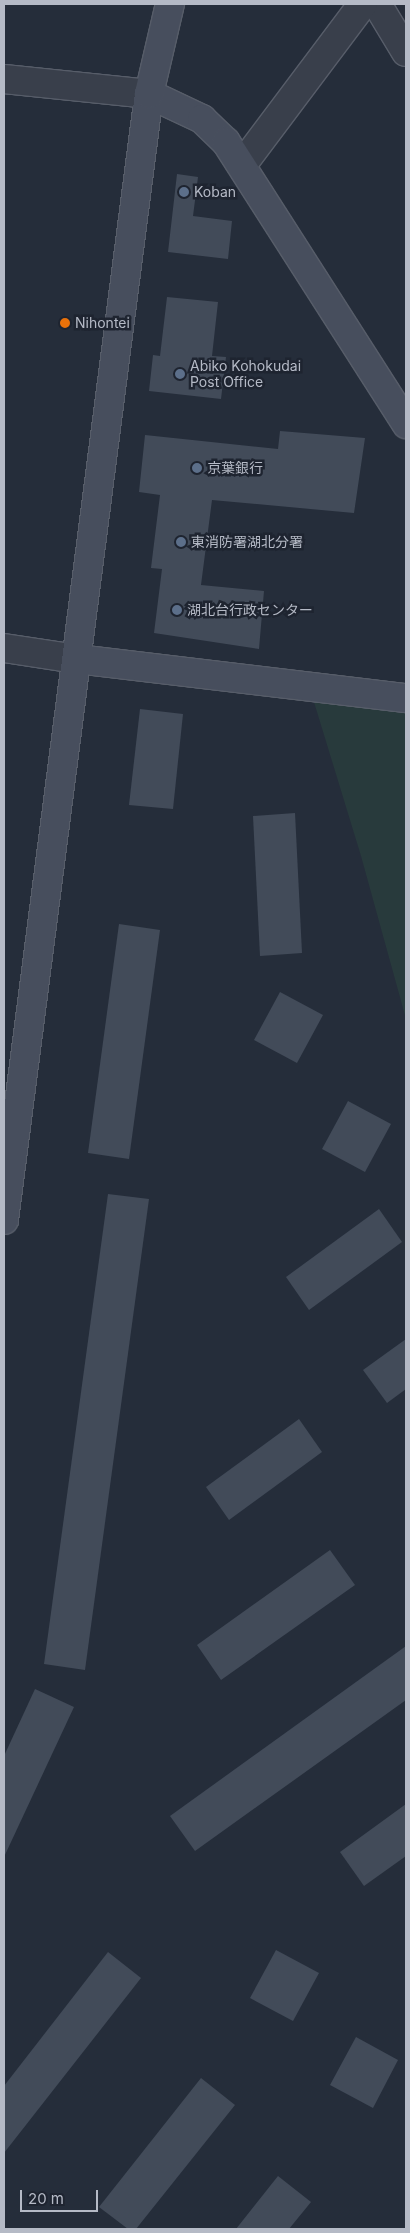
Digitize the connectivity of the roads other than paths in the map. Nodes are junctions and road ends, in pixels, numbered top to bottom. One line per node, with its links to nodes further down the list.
1 (170, 4): 6 (street)
2 (363, 4): 7 (street)
3 (377, 4): 4 (street)
4 (406, 52)
5 (4, 79): 6 (street)
6 (149, 94): 7 (street); 10 (street)
7 (242, 165): 8 (street)
8 (406, 424)
9 (4, 648): 10 (street)
10 (77, 659): 11 (street); 12 (street)
11 (406, 698)
12 (4, 1220)

